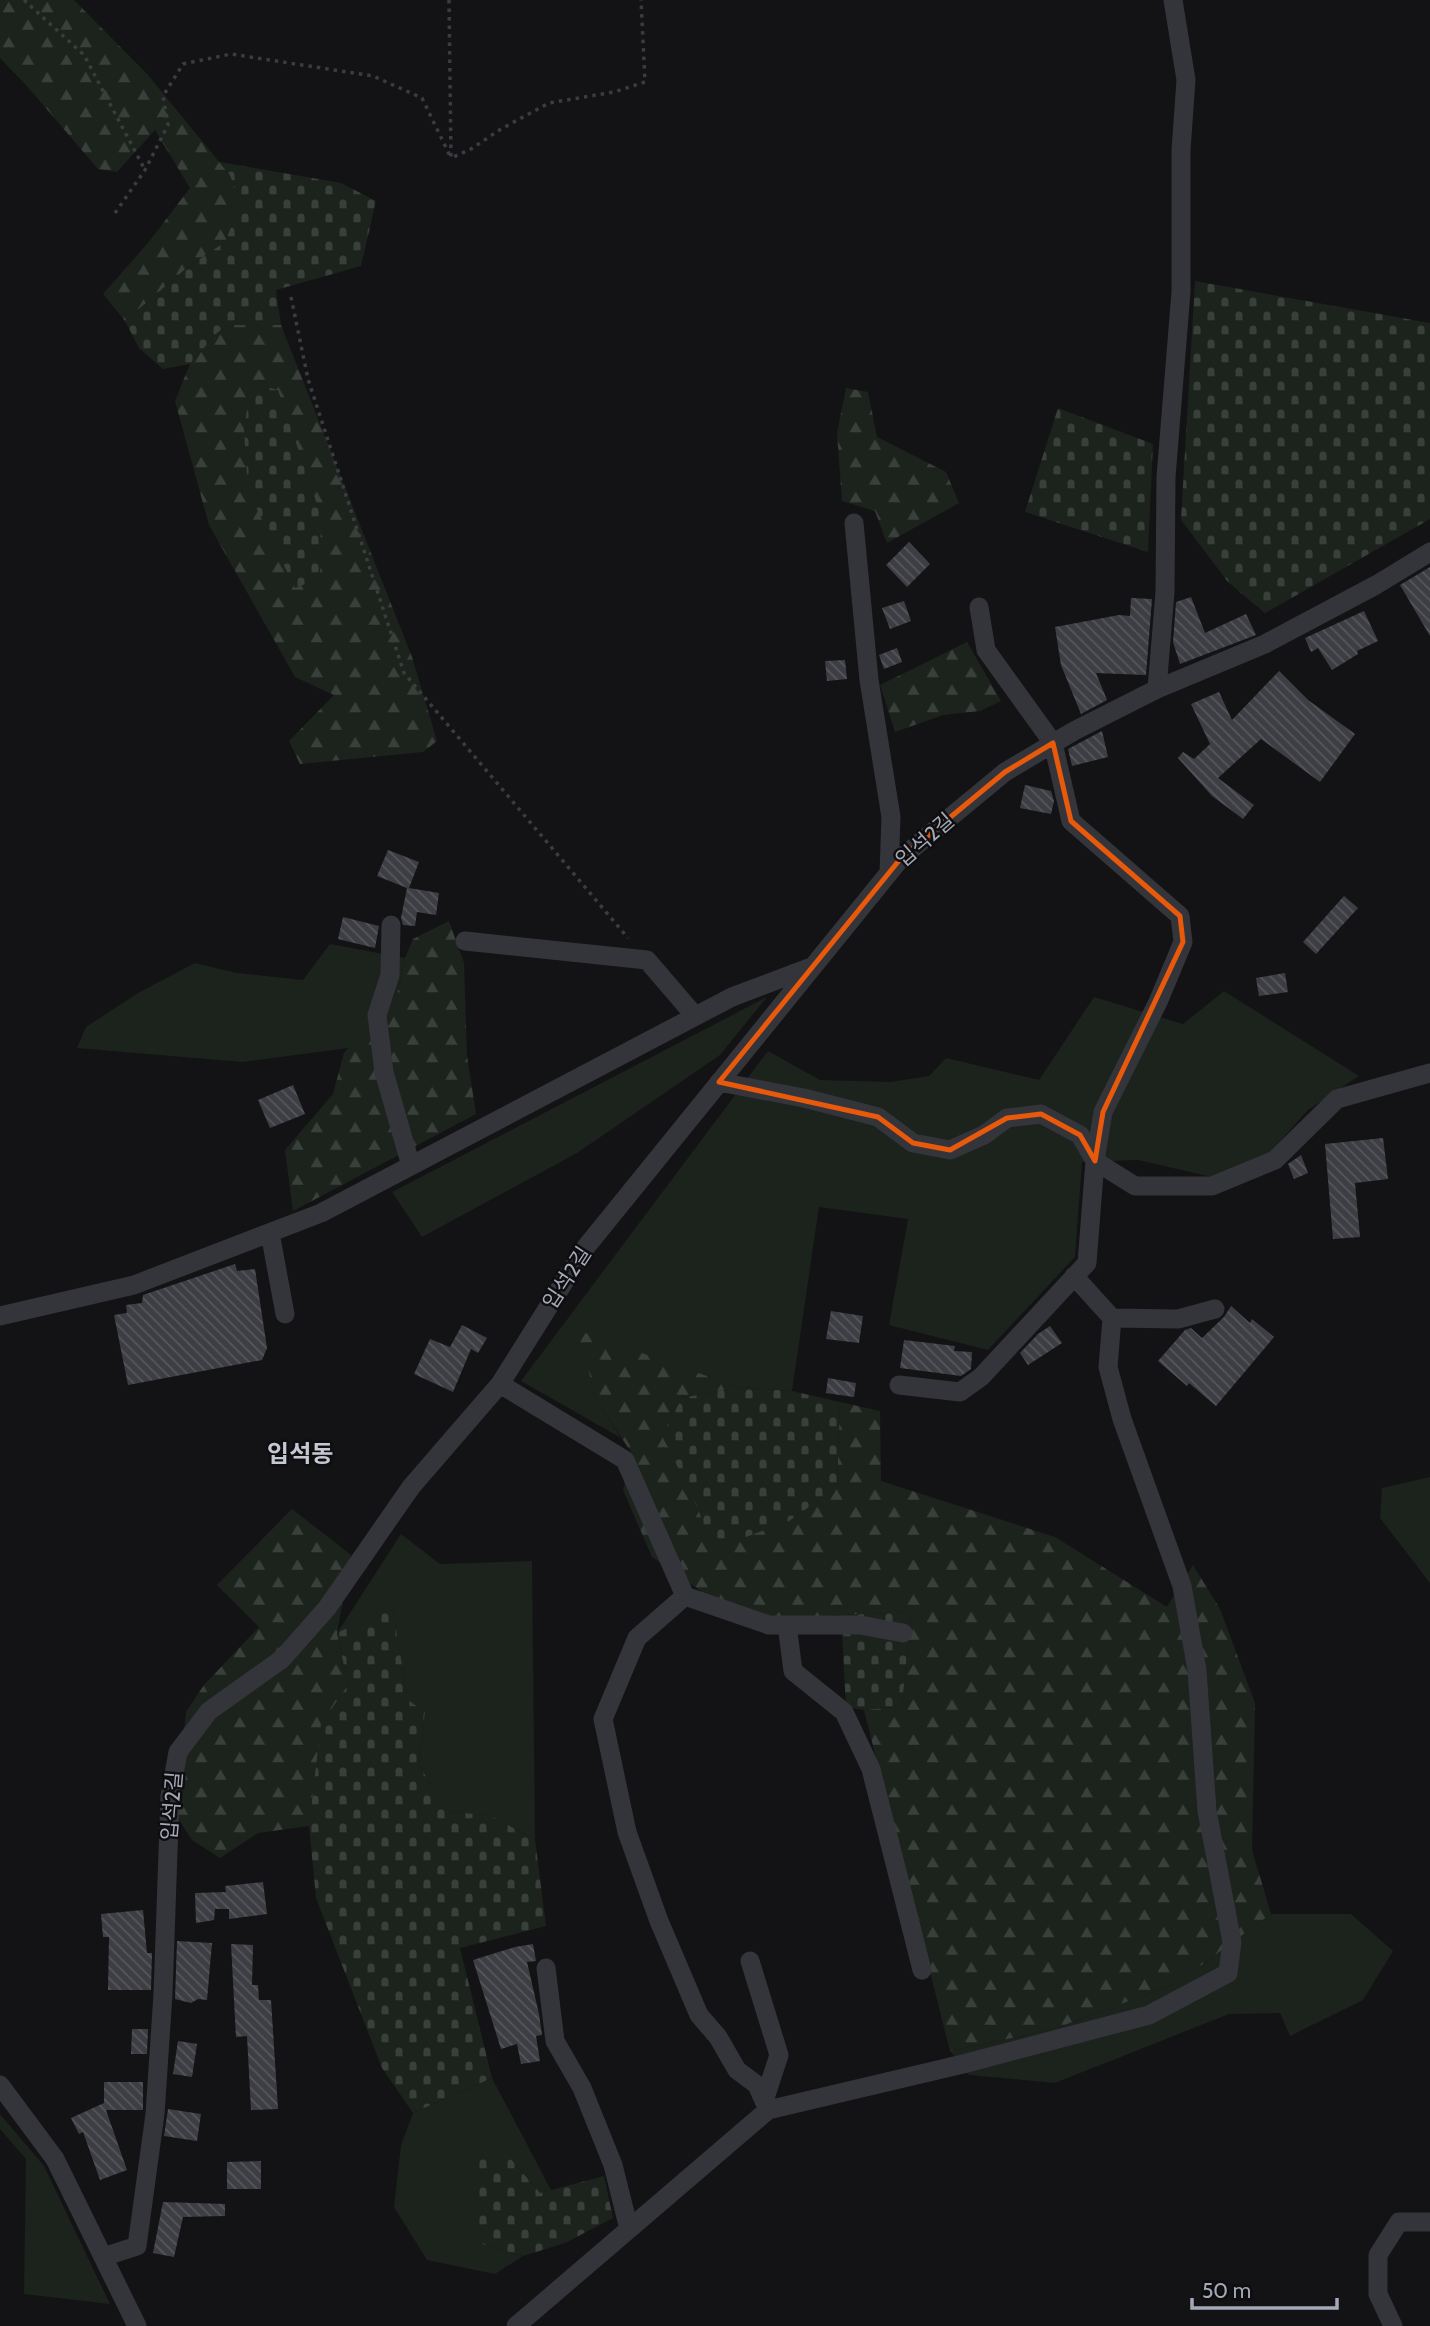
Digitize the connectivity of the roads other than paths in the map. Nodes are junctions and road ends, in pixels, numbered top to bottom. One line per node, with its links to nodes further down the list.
1 (1173, 0): 5 (street)
2 (854, 523): 7 (street)
3 (1430, 552): 5 (street, 입석2길)
4 (979, 607): 6 (street)
5 (1157, 689): 6 (street, 입석2길)
6 (1053, 743): 7 (street, 입석2길); 14 (street)
7 (888, 873): 10 (street, 입석2길)
8 (391, 925): 15 (street)
9 (465, 941): 11 (street)
10 (811, 968): 11 (street); 13 (street, 입석2길)
11 (695, 1016): 15 (street)
12 (1430, 1073): 14 (street)
13 (719, 1082): 14 (street); 22 (street, 입석2길)
14 (1095, 1161): 17 (street)
15 (411, 1166): 16 (street)
16 (270, 1233): 19 (street); 20 (street)
17 (1074, 1276): 21 (street); 23 (street)
18 (1215, 1310): 21 (street)
19 (285, 1314)
20 (0, 1316)
21 (1112, 1318): 31 (street)
22 (500, 1384): 24 (street); 34 (street, 입석2길)
23 (899, 1385)
24 (685, 1595): 25 (street); 31 (street)
25 (787, 1625): 26 (street); 29 (street)
26 (903, 1633)
27 (750, 1961): 31 (street)
28 (546, 1968): 33 (street)
29 (922, 1970)
30 (0, 2085): 34 (street)
31 (766, 2106): 33 (street)
32 (1430, 2222): 37 (street)
33 (629, 2229): 36 (street)
34 (103, 2257): 35 (street)
35 (128, 2321)
36 (516, 2326)
37 (1393, 2326)

